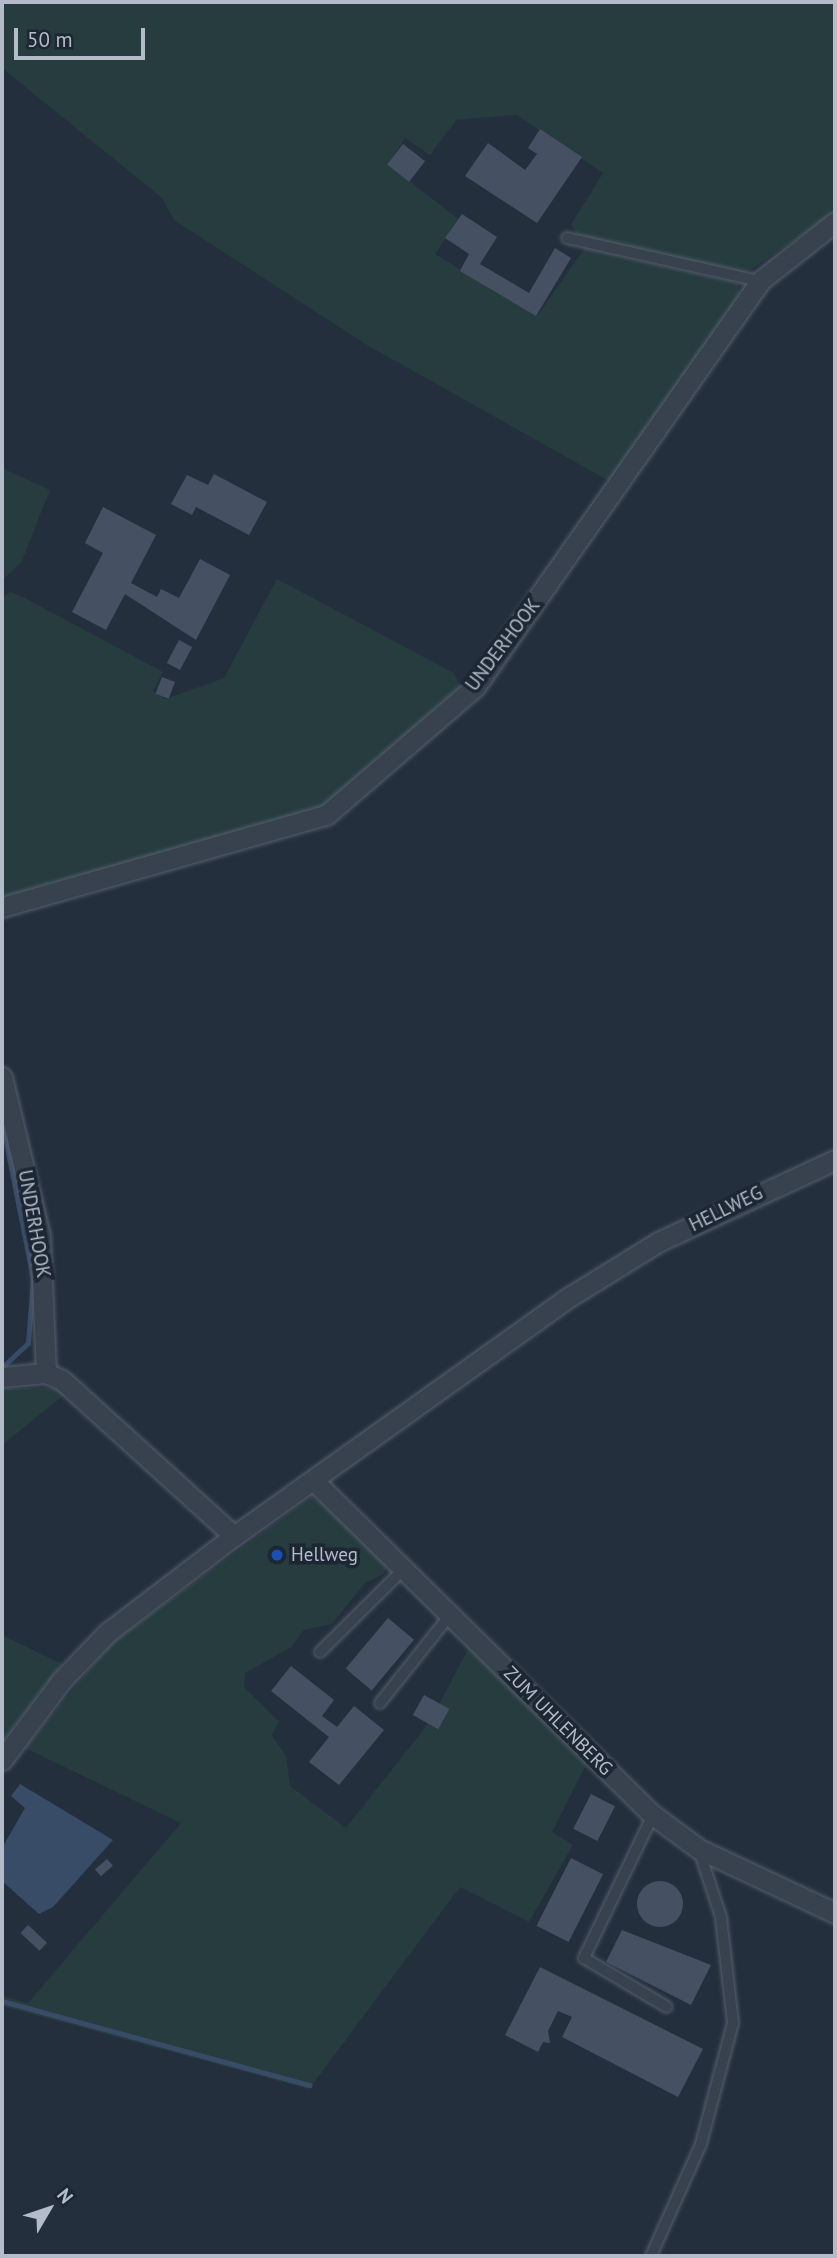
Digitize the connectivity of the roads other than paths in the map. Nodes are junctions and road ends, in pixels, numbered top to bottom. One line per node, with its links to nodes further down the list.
1 (835, 222): 3 (street, UNDERHOOK)
2 (567, 238): 3 (lane)
3 (760, 281): 4 (street, UNDERHOOK)
4 (2, 906)
5 (2, 1077): 7 (street, UNDERHOOK)
6 (835, 1160): 9 (street, HELLWEG)
7 (46, 1373): 8 (street); 10 (street)
8 (2, 1377)
9 (314, 1481): 10 (street, HELLWEG); 11 (street, ZUM UHLENBERG)
10 (233, 1535): 15 (street, HELLWEG)
11 (404, 1569): 12 (street, ZUM UHLENBERG); 13 (lane)
12 (450, 1615): 14 (lane); 16 (street, ZUM UHLENBERG)
13 (320, 1652)
14 (380, 1703)
15 (2, 1760)
16 (653, 1815): 17 (street, ZUM UHLENBERG); 19 (lane)
17 (699, 1849): 18 (street, ZUM UHLENBERG); 20 (lane)
18 (835, 1913)
19 (667, 2007)
20 (651, 2256)

